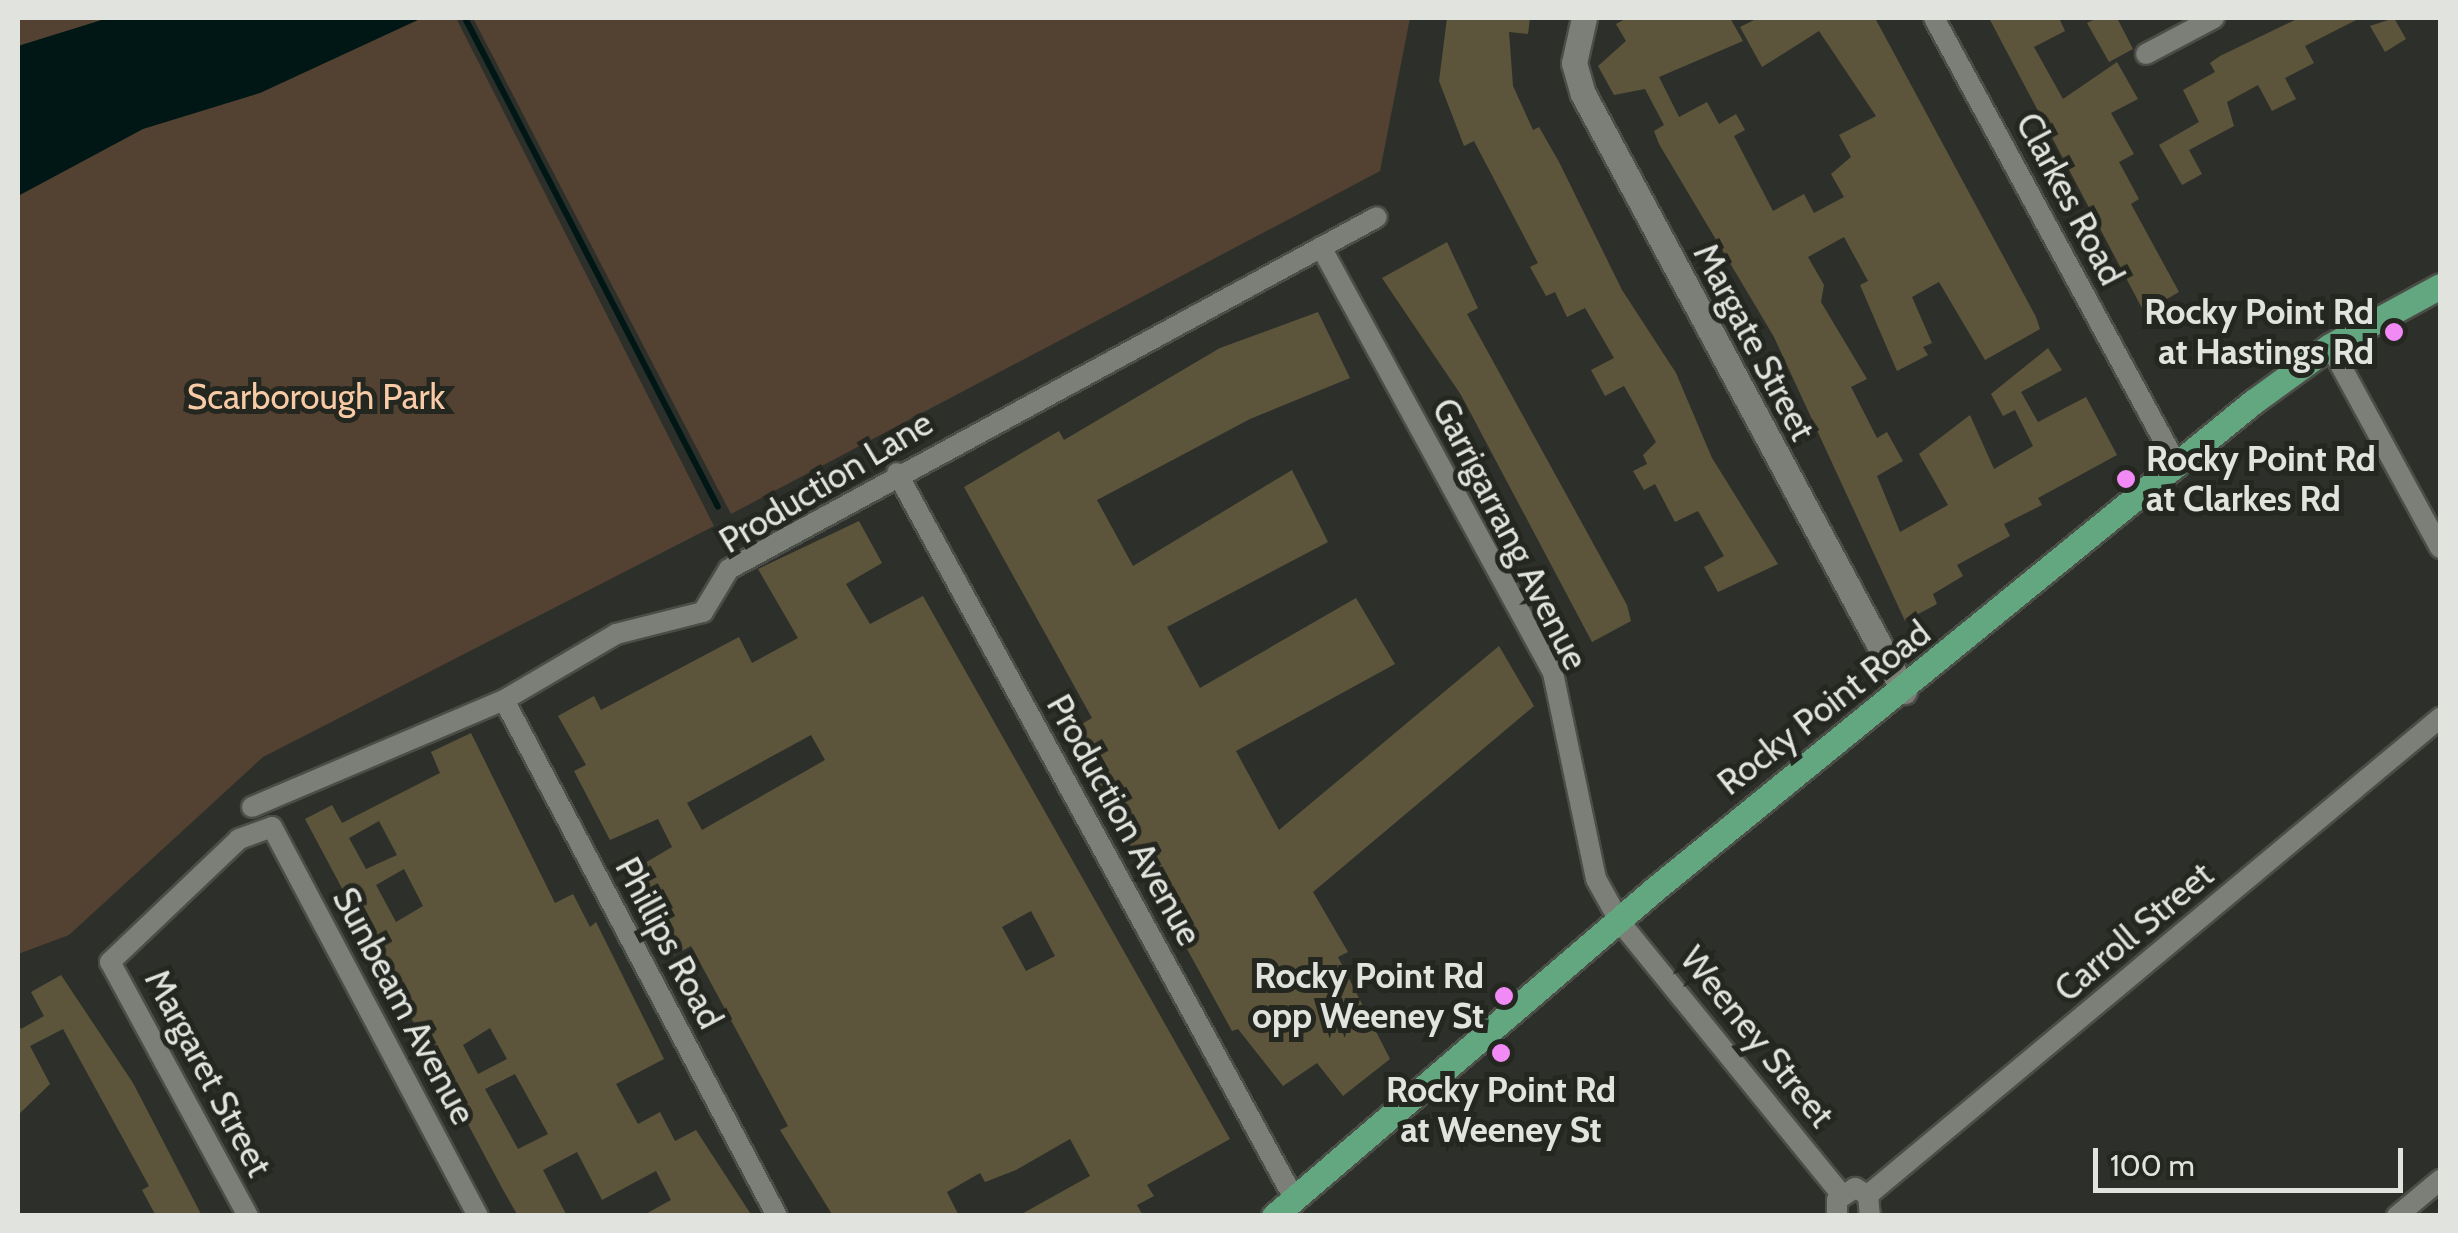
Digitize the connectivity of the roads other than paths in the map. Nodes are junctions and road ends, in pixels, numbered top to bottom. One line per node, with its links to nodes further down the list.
1 (1584, 18): 12 (street, Margate Street)
2 (1934, 18): 9 (street, Clarkes Road)
3 (2214, 18): 4 (street)
4 (2146, 54)
5 (1378, 217): 6 (street, Production Lane)
6 (1321, 247): 10 (street, Production Lane); 17 (street, Garrigarrang Avenue)
7 (2440, 286): 8 (main road, Rocky Point Road)
8 (2330, 346): 9 (main road, Rocky Point Road); 11 (street)
9 (2177, 464): 12 (main road, Rocky Point Road)
10 (896, 473): 13 (street, Production Lane); 19 (street, Production Avenue)
11 (2440, 548)
12 (1904, 692): 17 (main road, Rocky Point Road)
13 (504, 700): 15 (street, Production Lane); 24 (street, Phillips Road)
14 (2440, 718): 21 (street, Carroll Street)
15 (252, 807)
16 (272, 827): 22 (street, Margaret Street); 23 (street, Sunbeam Avenue)
17 (1620, 922): 19 (main road, Rocky Point Road); 20 (street, Weeney Street)
18 (2440, 1180): 26 (street)
19 (1294, 1198): 25 (main road, Rocky Point Road)
20 (1839, 1205): 21 (street)
21 (1869, 1205)
22 (248, 1216)
23 (478, 1216)
24 (777, 1216)
25 (1274, 1216)
26 (2398, 1216)

